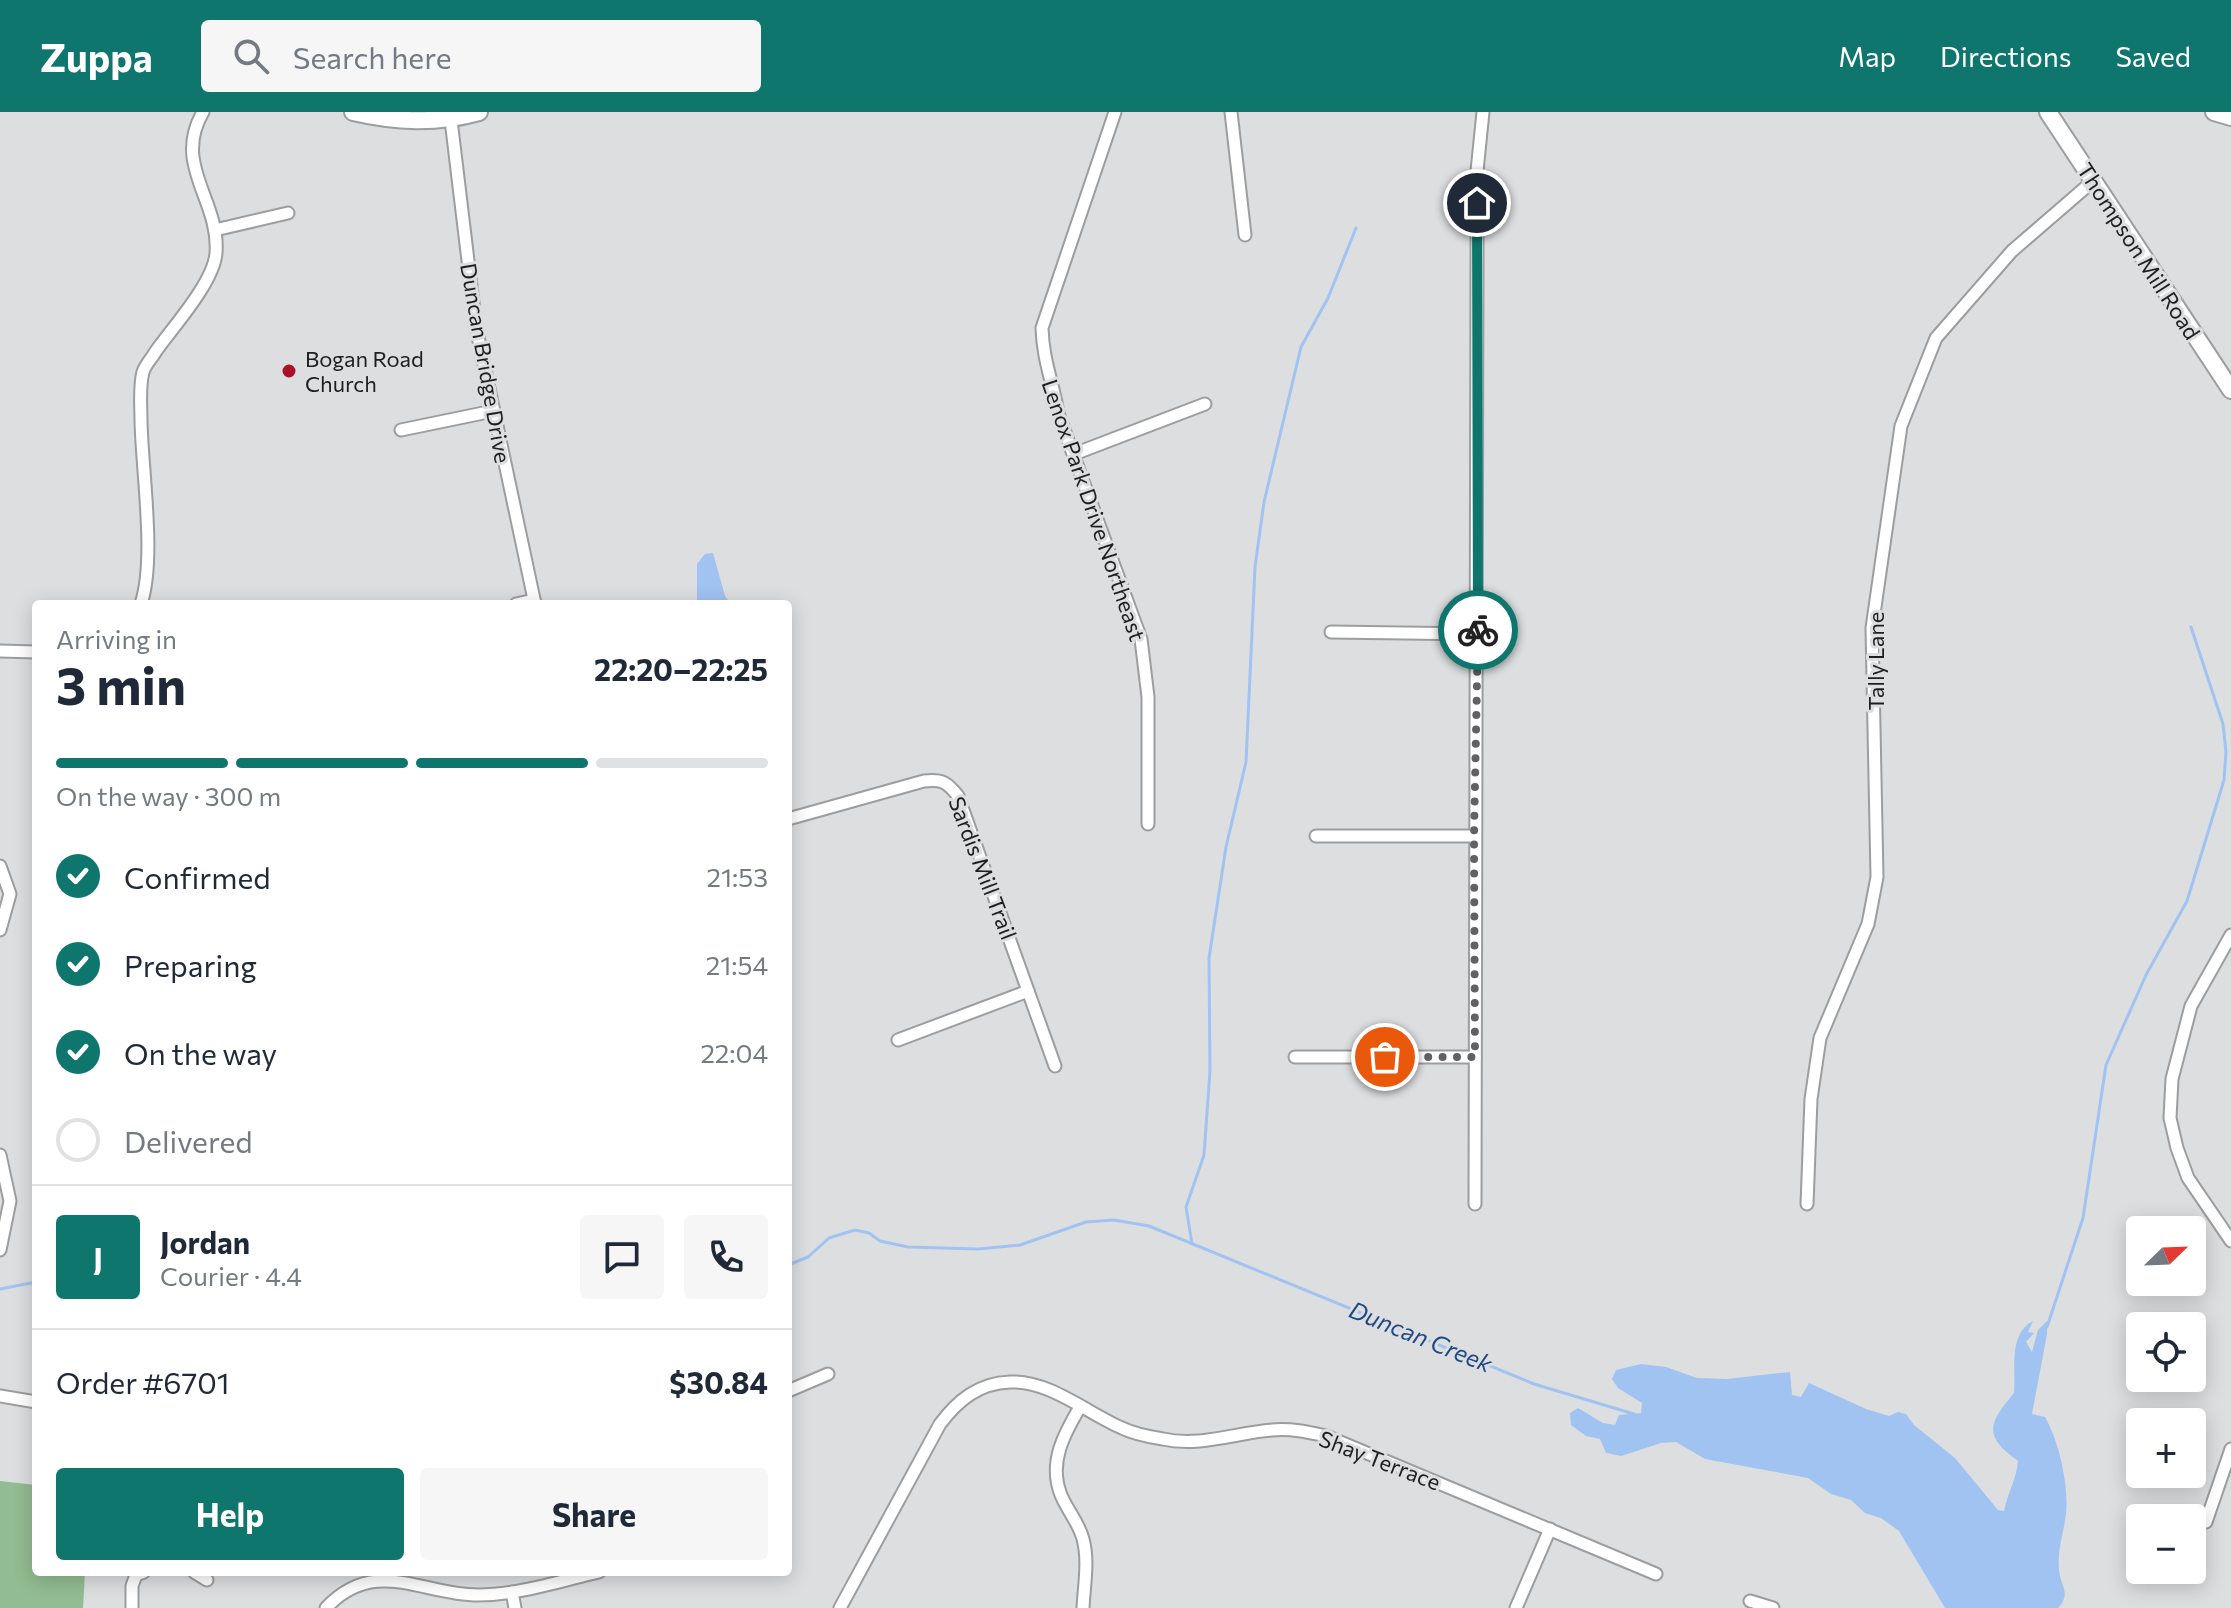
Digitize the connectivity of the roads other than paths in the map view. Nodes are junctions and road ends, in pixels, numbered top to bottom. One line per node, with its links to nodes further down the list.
1 (203, 112): 13 (street)
2 (353, 112): 10 (street)
3 (479, 112): 10 (street)
4 (1115, 112): 19 (street, Lenox Park Drive Northeast)
5 (1231, 112): 14 (street)
6 (1483, 112): 23 (street)
7 (2048, 112): 11 (street, Thompson Mill Road)
8 (2214, 112): 9 (street)
9 (2231, 117)
10 (451, 120): 17 (street, Duncan Bridge Drive)
11 (2093, 181): 15 (street, Thompson Mill Road); 40 (street, Tally Lane)
12 (288, 213): 13 (street)
13 (215, 230): 20 (street)
14 (1245, 235)
15 (2231, 390)
16 (1205, 404): 19 (street)
17 (493, 411): 18 (street); 21 (street, Duncan Bridge Drive)
18 (401, 430)
19 (1074, 454): 27 (street, Lenox Park Drive Northeast)
20 (142, 600)
21 (535, 600)
22 (1331, 632): 23 (street)
23 (1477, 634): 29 (street)
24 (0, 651): 25 (street)
25 (32, 652)
26 (792, 818): 33 (street, Sardis Mill Trail)
27 (1148, 824)
28 (1316, 836): 29 (street)
29 (1474, 836): 36 (street)
30 (0, 866): 31 (street)
31 (0, 930)
32 (2231, 935): 41 (street)
33 (1028, 991): 34 (street); 37 (street, Sardis Mill Trail)
34 (898, 1040)
35 (1295, 1057): 36 (street)
36 (1475, 1057): 39 (street)
37 (1055, 1066)
38 (0, 1155): 42 (street)
39 (1475, 1204)
40 (1807, 1204)
41 (2231, 1241)
42 (0, 1250)
43 (828, 1374): 44 (street)
44 (792, 1389)
45 (0, 1396): 46 (street)
46 (32, 1401)
47 (1080, 1407): 50 (street, Shay Terrace); 61 (street, Shay Terrace); 62 (street)
48 (2231, 1449): 49 (street)
49 (2206, 1522)
50 (1550, 1529): 51 (street, Shay Terrace); 63 (street)
51 (1656, 1574)
52 (136, 1576): 58 (street)
53 (200, 1576): 55 (street)
54 (582, 1576): 56 (street)
55 (207, 1580)
56 (512, 1592): 59 (street); 60 (street)
57 (1750, 1601): 64 (street)
58 (132, 1608)
59 (326, 1608)
60 (515, 1608)
61 (840, 1608)
62 (1083, 1608)
63 (1516, 1608)
64 (1773, 1608)

